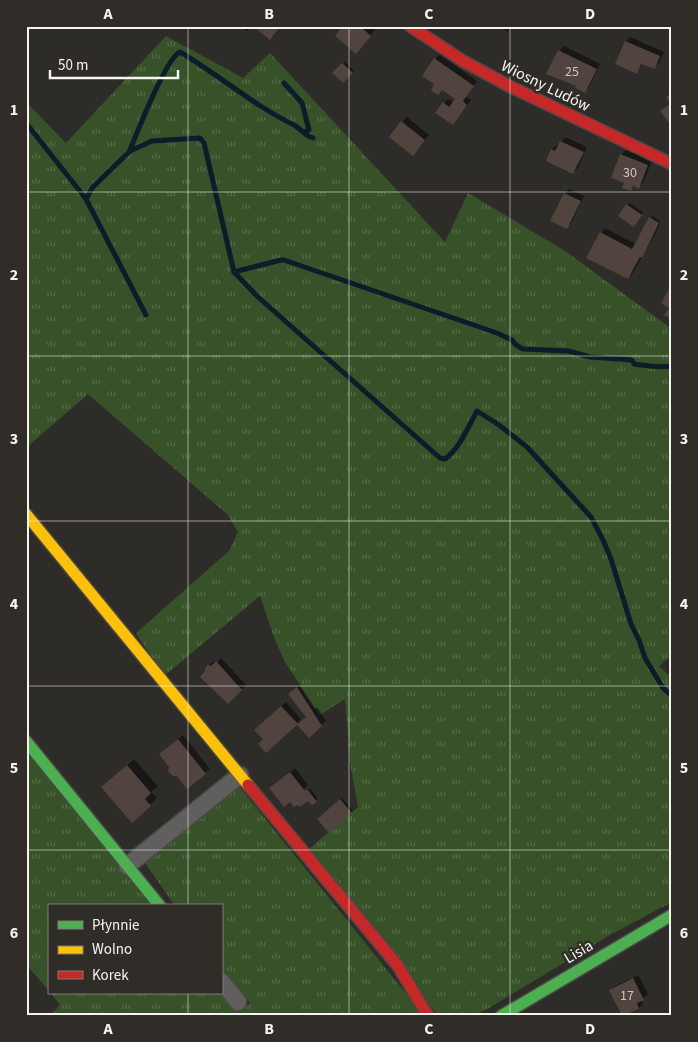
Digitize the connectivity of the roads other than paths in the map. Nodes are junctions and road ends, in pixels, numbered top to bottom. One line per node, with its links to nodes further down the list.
1 (410, 26): 2 (street, Wiosny Ludów)
2 (672, 164)
3 (26, 514): 5 (street)
4 (26, 741): 6 (street)
5 (240, 776): 6 (street); 11 (street)
6 (127, 866): 7 (street)
7 (158, 904)
8 (672, 914): 12 (street, Lisia)
9 (222, 982): 10 (street)
10 (238, 1002)
11 (428, 1016)
12 (501, 1016)

